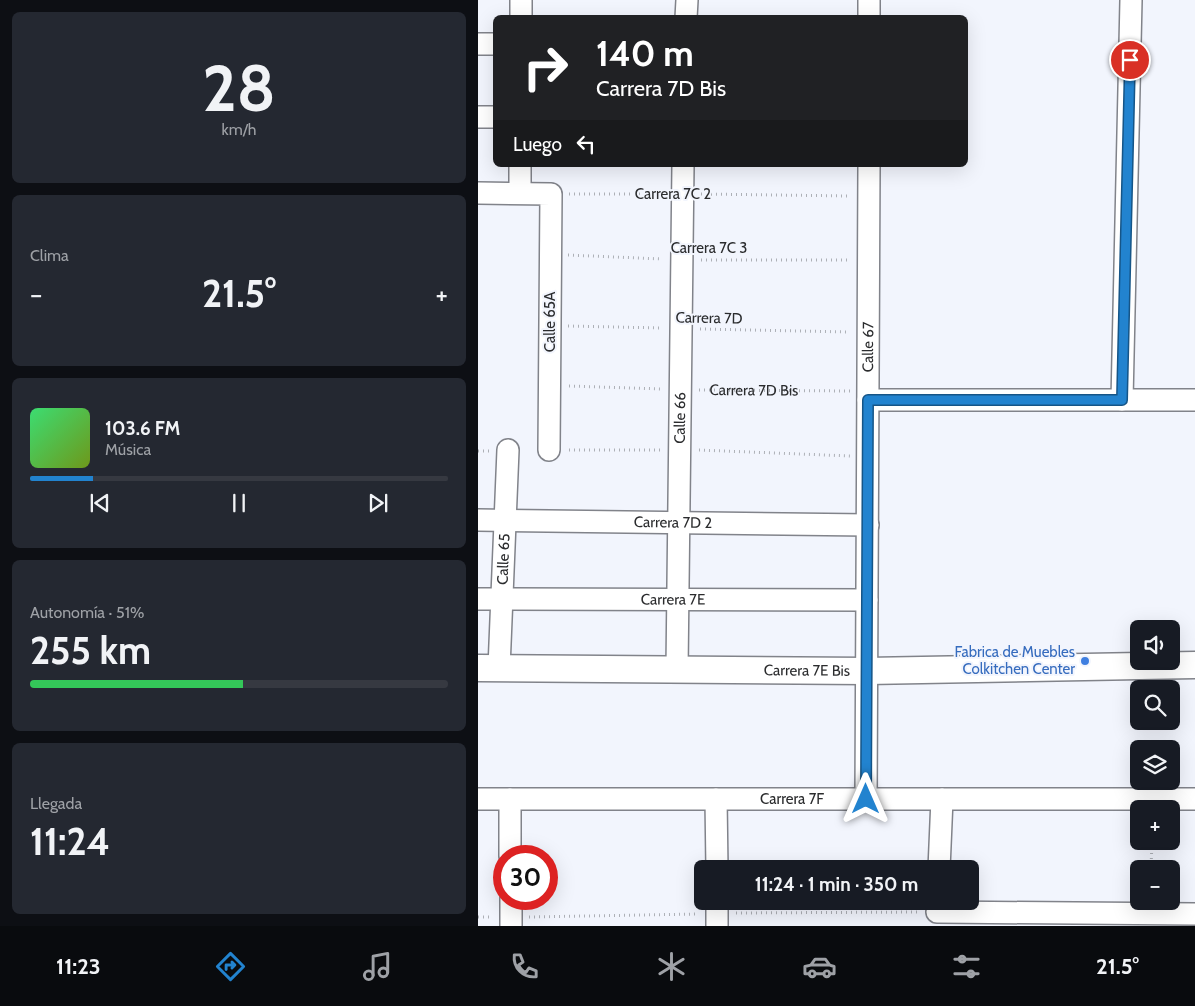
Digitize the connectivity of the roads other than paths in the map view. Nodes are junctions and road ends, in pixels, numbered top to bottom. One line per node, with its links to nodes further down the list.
1 (521, 0): 5 (street)
2 (688, 0): 6 (street)
3 (869, 0): 7 (street)
4 (1131, 0): 18 (street)
5 (521, 15)
6 (686, 15)
7 (869, 15)
8 (478, 44): 9 (street)
9 (493, 44)
10 (478, 117): 11 (street)
11 (493, 117)
12 (520, 167): 16 (street)
13 (683, 167): 24 (street, Calle 66)
14 (869, 167): 17 (street, Calle 67)
15 (478, 193): 16 (street)
16 (520, 193): 21 (street, Calle 65A)
17 (868, 396): 18 (street); 25 (street, Calle 67)
18 (1122, 400): 19 (street)
19 (1196, 400)
20 (508, 450): 23 (street, Calle 65)
21 (549, 450)
22 (478, 520): 23 (street, Carrera 7D 2)
23 (504, 520): 24 (street, Carrera 7D 2); 27 (street, Calle 65)
24 (679, 522): 25 (street, Carrera 7D 2); 28 (street, Calle 66)
25 (868, 525): 29 (street, Calle 67)
26 (478, 599): 27 (street, Carrera 7E)
27 (502, 599): 28 (street, Carrera 7E); 31 (street, Calle 65)
28 (678, 599): 29 (street, Carrera 7E); 32 (street, Calle 66)
29 (867, 600): 33 (street, Calle 67)
30 (1196, 665): 33 (street, Carrera 7E Bis)
31 (489, 668): 32 (street, Carrera 7E Bis)
32 (677, 669): 33 (street, Carrera 7E Bis)
33 (867, 671): 37 (street, Calle 67)
34 (478, 799): 35 (street, Carrera 7F)
35 (510, 799): 36 (street, Carrera 7F); 40 (street)
36 (716, 799): 37 (street, Carrera 7F); 41 (street)
37 (866, 799): 38 (street, Carrera 7F)
38 (942, 799): 39 (street, Carrera 7F); 42 (street)
39 (1196, 799)
40 (510, 845)
41 (717, 860)
42 (939, 860)
43 (511, 910): 47 (street)
44 (717, 910): 48 (street)
45 (937, 913): 46 (street)
46 (1196, 914)
47 (511, 926)
48 (718, 926)

